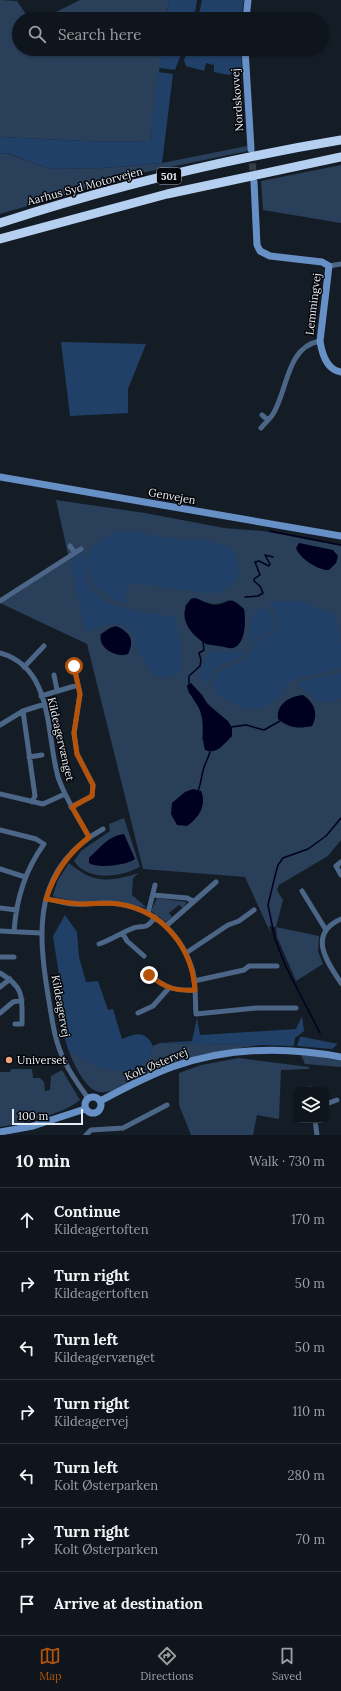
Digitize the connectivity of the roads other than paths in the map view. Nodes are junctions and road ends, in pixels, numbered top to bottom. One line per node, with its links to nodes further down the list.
1 (248, 0): 2 (street)
2 (247, 12)
3 (245, 56): 5 (street, Nordskovvej)
4 (341, 140): 8 (highway, Aarhus Syd Motorvejen / 501)
5 (252, 149)
6 (341, 157): 9 (highway, 501)
7 (254, 182): 11 (street)
8 (0, 223)
9 (0, 239)
10 (341, 264): 11 (street, Lemmingvej)
11 (329, 266): 12 (street, Lemmingvej)
12 (320, 341): 13 (street, Lemmingvej); 15 (street)
13 (341, 372)
14 (262, 415): 15 (street)
15 (268, 420): 16 (street)
16 (261, 428)
17 (0, 477): 18 (street, Genvejen)
18 (341, 536)
19 (70, 546): 21 (street)
20 (81, 549): 21 (street)
21 (75, 552): 22 (street)
22 (0, 601)
23 (44, 646): 26 (street)
24 (0, 653): 26 (street, Kildeagervænget)
25 (74, 666): 28 (street)
26 (24, 667): 30 (street, Kildeagervænget)
27 (54, 675): 29 (street)
28 (78, 685): 29 (street); 39 (street)
29 (57, 690): 30 (street)
30 (42, 696): 31 (street, Kildeagervænget)
31 (45, 704): 32 (street); 37 (street, Kildeagervænget)
32 (23, 711): 33 (street); 35 (street)
33 (0, 725)
34 (42, 755): 35 (street)
35 (29, 757): 38 (street)
36 (0, 794): 38 (street)
37 (65, 794): 38 (street); 39 (street, Kildeagervænget)
38 (32, 802)
39 (72, 807): 42 (street, Kildeagervænget)
40 (102, 829): 42 (street, Kildeagervej)
41 (0, 830): 46 (street)
42 (89, 837): 51 (street, Kildeagervej)
43 (341, 862): 45 (street)
44 (0, 869): 46 (street)
45 (341, 875)
46 (24, 877): 54 (street)
47 (216, 882): 52 (street)
48 (155, 886): 50 (street)
49 (302, 891): 60 (street)
50 (153, 895): 52 (street); 56 (street)
51 (46, 899): 56 (street); 63 (street, Kildeagervej)
52 (193, 901): 59 (street)
53 (0, 908): 54 (street)
54 (17, 910): 62 (street)
55 (254, 910): 66 (street)
56 (148, 913): 57 (street)
57 (155, 917): 59 (street); 64 (street)
58 (341, 919): 60 (street)
59 (166, 926): 66 (street)
60 (326, 930): 75 (street)
61 (0, 931): 62 (street)
62 (14, 932): 63 (street)
63 (41, 933): 85 (street, Kildeagervej)
64 (123, 934): 65 (street); 67 (street)
65 (99, 944)
66 (186, 953): 74 (street)
67 (144, 956)
68 (0, 957): 69 (street)
69 (14, 957)
70 (278, 966): 74 (street)
71 (0, 973): 73 (street)
72 (149, 975): 77 (street)
73 (10, 979): 76 (street); 79 (street)
74 (194, 981): 78 (street)
75 (341, 983)
76 (0, 987)
77 (169, 988): 78 (street); 81 (street)
78 (195, 990): 80 (street)
79 (22, 1000): 82 (street); 83 (street)
80 (296, 1008)
81 (138, 1013)
82 (0, 1014)
83 (15, 1024)
84 (341, 1057): 87 (street, Kolt Østervej)
85 (88, 1098): 87 (street); 90 (street)
86 (337, 1100): 88 (street)
87 (100, 1101): 90 (street)
88 (329, 1103)
89 (167, 1104): 93 (street)
90 (85, 1109): 92 (street)
91 (315, 1123): 94 (street)
92 (0, 1132)
93 (86, 1135)
94 (317, 1135)

